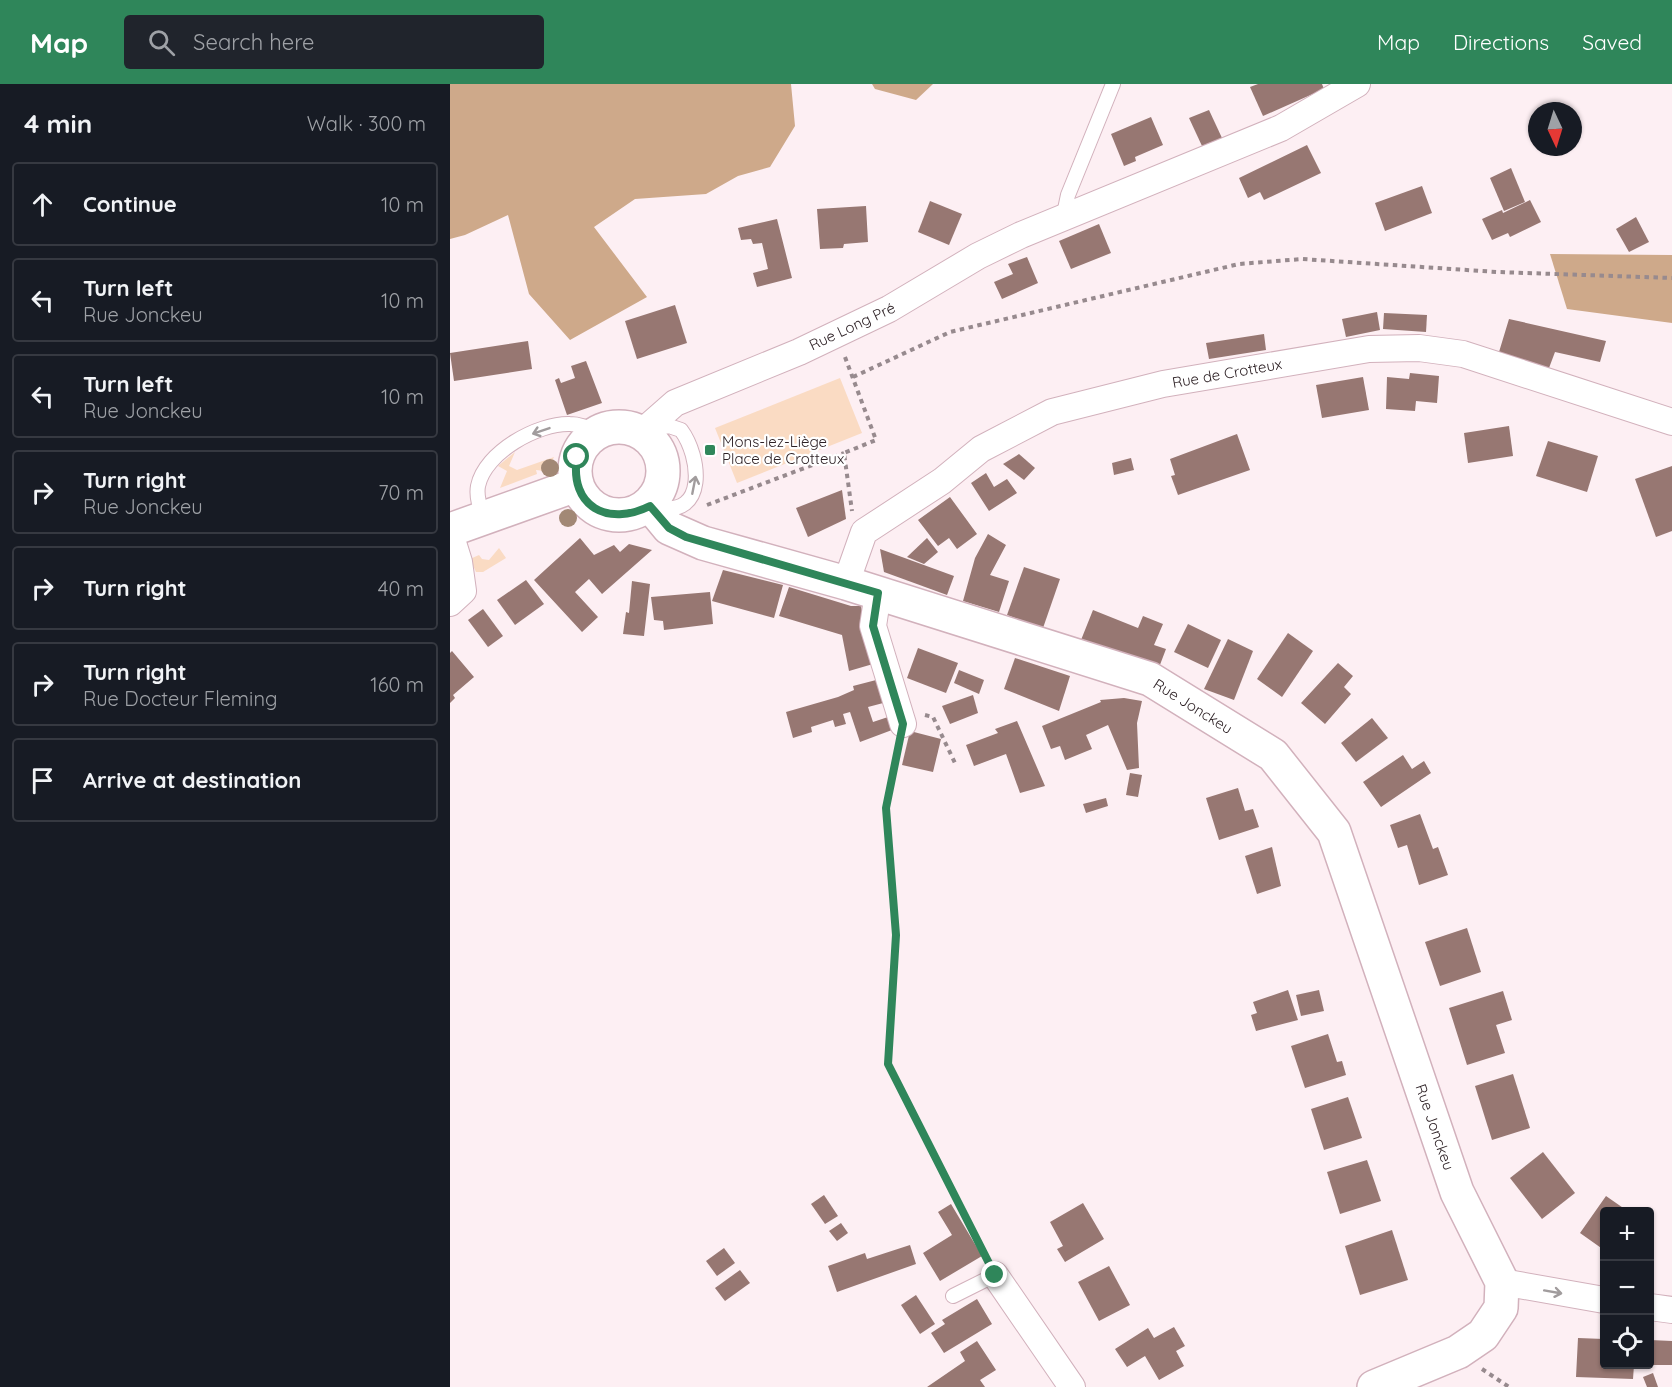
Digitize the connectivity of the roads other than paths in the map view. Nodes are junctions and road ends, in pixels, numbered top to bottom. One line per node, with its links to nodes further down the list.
1 (1113, 84): 3 (lane)
2 (1357, 84): 3 (street, Rue Long Pré)
3 (1063, 219): 6 (street, Rue Long Pré)
4 (1672, 422): 11 (street, Rue de Crotteux)
5 (597, 432): 6 (street); 7 (street); 9 (lane, one-way to 9)
6 (642, 432): 8 (street); 8 (lane, one-way to 6)
7 (576, 484): 8 (street); 9 (street)
8 (650, 506): 11 (street, Rue Jonckeu)
9 (484, 518): 10 (street)
10 (450, 532): 13 (street)
11 (846, 583): 12 (street, Rue Jonckeu)
12 (878, 593): 14 (street); 16 (street, Rue Jonckeu)
13 (450, 603)
14 (900, 716)
15 (995, 1275): 17 (lane); 21 (street)
16 (1502, 1282): 18 (street, one-way to 18); 22 (street)
17 (953, 1296)
18 (1600, 1299)
19 (1654, 1308): 20 (street)
20 (1672, 1310)
21 (1072, 1387)
22 (1374, 1387)

